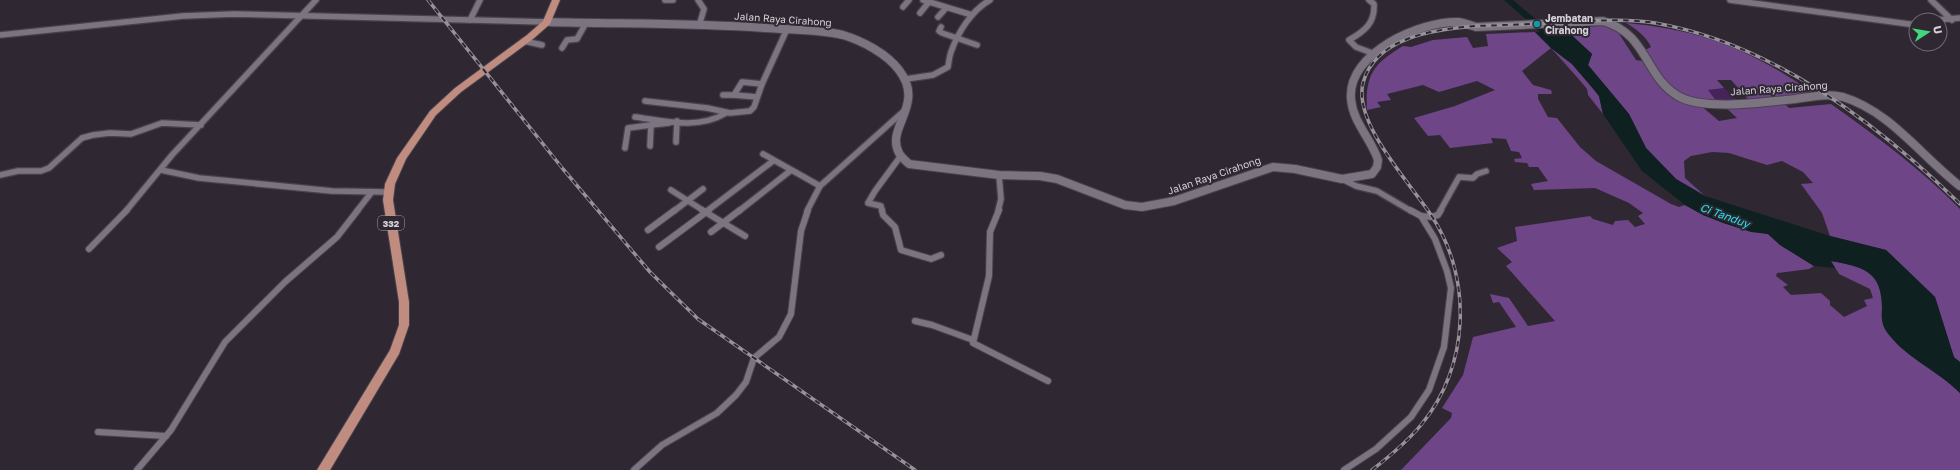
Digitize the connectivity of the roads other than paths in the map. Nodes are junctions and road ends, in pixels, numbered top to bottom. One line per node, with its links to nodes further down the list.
1 (316, 0): 19 (street)
2 (480, 0): 23 (street)
3 (556, 0): 26 (main road)
4 (665, 0): 5 (street)
5 (673, 0)
6 (698, 0): 29 (street)
7 (909, 0): 15 (street)
8 (923, 0): 14 (street)
9 (990, 0): 20 (street)
10 (1369, 0): 38 (street)
11 (1730, 0): 16 (street)
12 (1768, 0): 16 (street)
13 (1931, 0): 25 (street)
14 (929, 2): 17 (street); 18 (street)
15 (903, 7)
16 (1772, 7): 28 (street)
17 (946, 8): 20 (street); 21 (street)
18 (920, 13)
19 (304, 15): 23 (street); 32 (street); 49 (street)
20 (972, 15): 33 (street)
21 (938, 17)
22 (1960, 18): 25 (street)
23 (470, 20): 26 (street)
24 (1948, 20): 25 (street)
25 (1952, 20)
26 (547, 22): 27 (street, Jalan Raya Cirahong); 34 (main road)
27 (586, 23): 29 (street, Jalan Raya Cirahong); 37 (street)
28 (1908, 24)
29 (699, 26): 31 (street, Jalan Raya Cirahong)
30 (941, 27): 33 (street)
31 (787, 30): 39 (street, Jalan Raya Cirahong); 40 (street)
32 (0, 35)
33 (959, 38): 36 (street); 39 (street)
34 (524, 41): 35 (street); 67 (main road)
35 (542, 45)
36 (977, 45)
37 (562, 48)
38 (1372, 53): 62 (street, Jalan Raya Cirahong); 64 (street, Jalan Raya Cirahong)
39 (906, 78): 45 (street)
40 (762, 84): 42 (street); 43 (street)
41 (723, 95): 42 (street)
42 (734, 95): 43 (street)
43 (757, 97): 46 (street)
44 (645, 101): 46 (street)
45 (907, 109): 55 (street); 63 (street)
46 (726, 113): 48 (street)
47 (635, 117): 48 (street)
48 (677, 122): 50 (street); 51 (street)
49 (201, 125): 57 (street); 60 (street)
50 (651, 125): 52 (street); 53 (street)
51 (676, 142)
52 (650, 146)
53 (625, 148)
54 (763, 154): 56 (street)
55 (900, 157): 61 (street, Jalan Raya Cirahong); 78 (street)
56 (773, 161): 58 (street); 70 (street)
57 (161, 170): 68 (street); 77 (street)
58 (790, 171): 63 (street); 72 (street)
59 (1486, 171): 71 (street)
60 (0, 175)
61 (999, 175): 62 (street, Jalan Raya Cirahong); 80 (street)
62 (1342, 178): 71 (street)
63 (820, 186): 86 (street)
64 (1960, 186)
65 (703, 189): 69 (street)
66 (671, 190): 69 (street)
67 (388, 192): 68 (street); 85 (main road, 332)
68 (371, 193): 83 (street)
69 (688, 200): 70 (street); 73 (street)
70 (706, 211): 72 (street); 76 (street)
71 (1421, 216): 87 (street)
72 (723, 222): 74 (street); 75 (street)
73 (648, 230)
74 (711, 232)
75 (745, 236)
76 (659, 247)
77 (89, 249)
78 (941, 255)
79 (915, 321): 80 (street)
80 (973, 340): 81 (street)
81 (1048, 381)
82 (98, 432): 83 (street)
83 (166, 436): 84 (street)
84 (137, 470)
85 (323, 470)
86 (634, 470)
87 (1344, 470)

